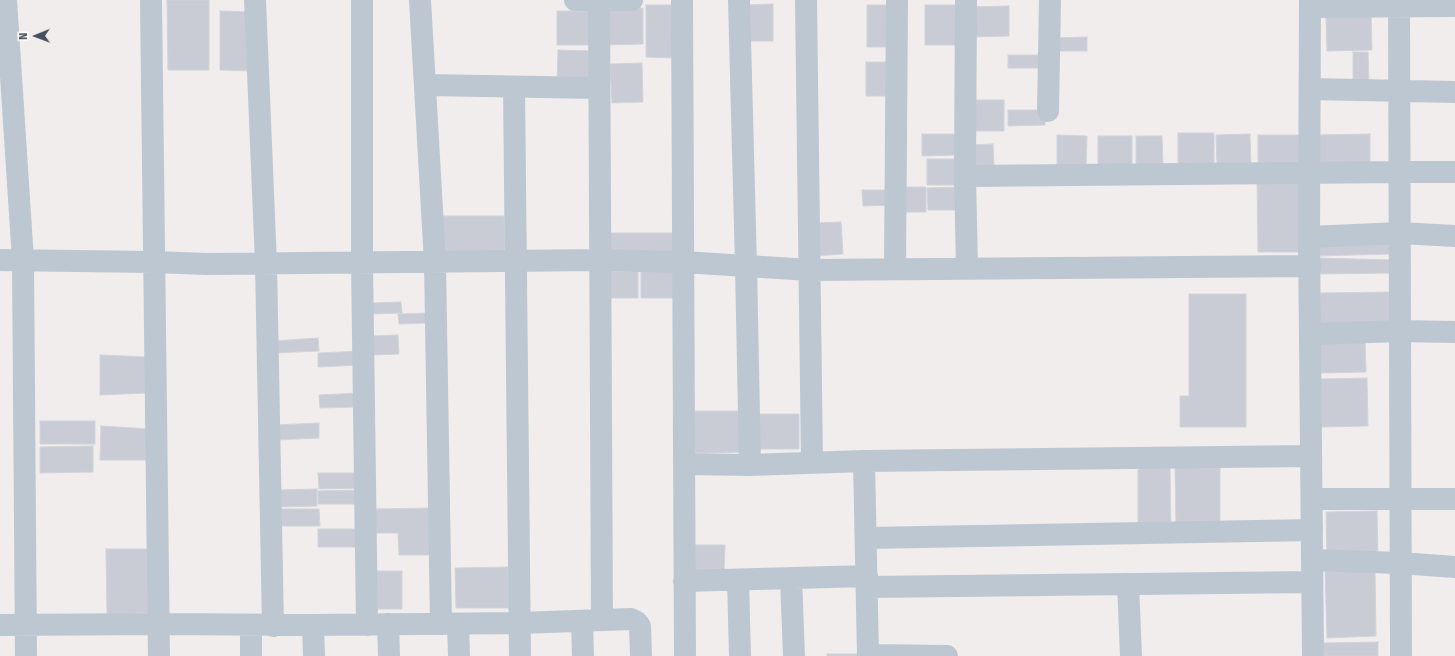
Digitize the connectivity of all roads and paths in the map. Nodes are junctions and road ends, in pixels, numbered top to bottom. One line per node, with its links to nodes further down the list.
1 (6, 0): 34 (street)
2 (151, 0): 37 (street)
3 (255, 0): 41 (street)
4 (362, 0): 40 (street)
5 (420, 0): 19 (street)
6 (575, 0): 7 (street)
7 (599, 0): 8 (street); 21 (street)
8 (632, 0)
9 (682, 0): 39 (street)
10 (739, 0): 42 (street)
11 (806, 0): 46 (street)
12 (897, 0): 45 (street)
13 (966, 0): 29 (street)
14 (1039, 0): 15 (street)
15 (1050, 0): 25 (street)
16 (1399, 3): 17 (street); 18 (street); 23 (street)
17 (1310, 4): 22 (street)
18 (1455, 6)
19 (425, 85): 20 (street); 38 (street)
20 (514, 86): 21 (street); 36 (street)
21 (599, 88): 35 (street)
22 (1310, 89): 23 (street); 28 (street)
23 (1399, 92): 24 (street); 26 (street)
24 (1455, 92)
25 (1048, 111)
26 (1400, 172): 27 (street); 28 (street); 30 (street)
27 (1455, 172)
28 (1310, 173): 29 (street); 32 (street)
29 (966, 176): 44 (street)
30 (1400, 233): 31 (street); 32 (street); 47 (street)
31 (1455, 236)
32 (1309, 237): 43 (street)
33 (0, 260): 34 (street)
34 (23, 260): 37 (street); 75 (street)
35 (600, 260): 36 (street); 39 (street); 69 (street)
36 (517, 261): 38 (street); 70 (street)
37 (154, 262): 41 (street); 71 (street)
38 (435, 262): 40 (street); 73 (street)
39 (683, 262): 42 (street); 53 (street)
40 (362, 263): 41 (street); 77 (street)
41 (266, 264): 79 (street)
42 (746, 266): 46 (street); 54 (street)
43 (1310, 266): 44 (street); 49 (street)
44 (968, 268): 45 (street)
45 (895, 269): 46 (street)
46 (810, 270): 52 (street)
47 (1400, 331): 48 (street); 49 (street); 56 (street)
48 (1455, 332)
49 (1310, 334): 50 (street)
50 (1311, 456): 51 (street); 55 (street)
51 (864, 461): 52 (street); 59 (street)
52 (812, 463): 54 (street)
53 (684, 464): 54 (street); 65 (street)
54 (750, 465)
55 (1312, 499): 56 (street); 58 (street)
56 (1400, 499): 57 (street); 61 (street)
57 (1455, 499)
58 (1312, 530): 59 (street); 60 (street)
59 (866, 538): 66 (street)
60 (1312, 560): 61 (street); 67 (street)
61 (1400, 563): 62 (street); 96 (street)
62 (1455, 567)
63 (791, 578): 64 (street); 66 (street); 92 (street)
64 (738, 580): 65 (street); 91 (street)
65 (684, 581): 90 (street)
66 (867, 582): 68 (street); 80 (street)
67 (1312, 582): 68 (street); 95 (street)
68 (1128, 584): 94 (street)
69 (592, 621): 70 (street); 88 (street); 89 (street)
70 (520, 623): 73 (street); 87 (street)
71 (159, 624): 75 (street); 78 (street); 82 (street)
72 (388, 624): 73 (street); 77 (street); 85 (street)
73 (449, 624): 86 (street)
74 (0, 625): 75 (street)
75 (25, 625): 81 (street)
76 (313, 625): 77 (street); 79 (street); 84 (street)
77 (367, 625)
78 (251, 626): 79 (street); 83 (street)
79 (273, 626)
80 (868, 655): 93 (street)
81 (26, 656)
82 (159, 656)
83 (251, 656)
84 (314, 656)
85 (389, 656)
86 (459, 656)
87 (520, 656)
88 (583, 656)
89 (641, 656)
90 (685, 656)
91 (740, 656)
92 (794, 656)
93 (947, 656)
94 (1130, 656)
95 (1313, 656)
96 (1401, 656)

